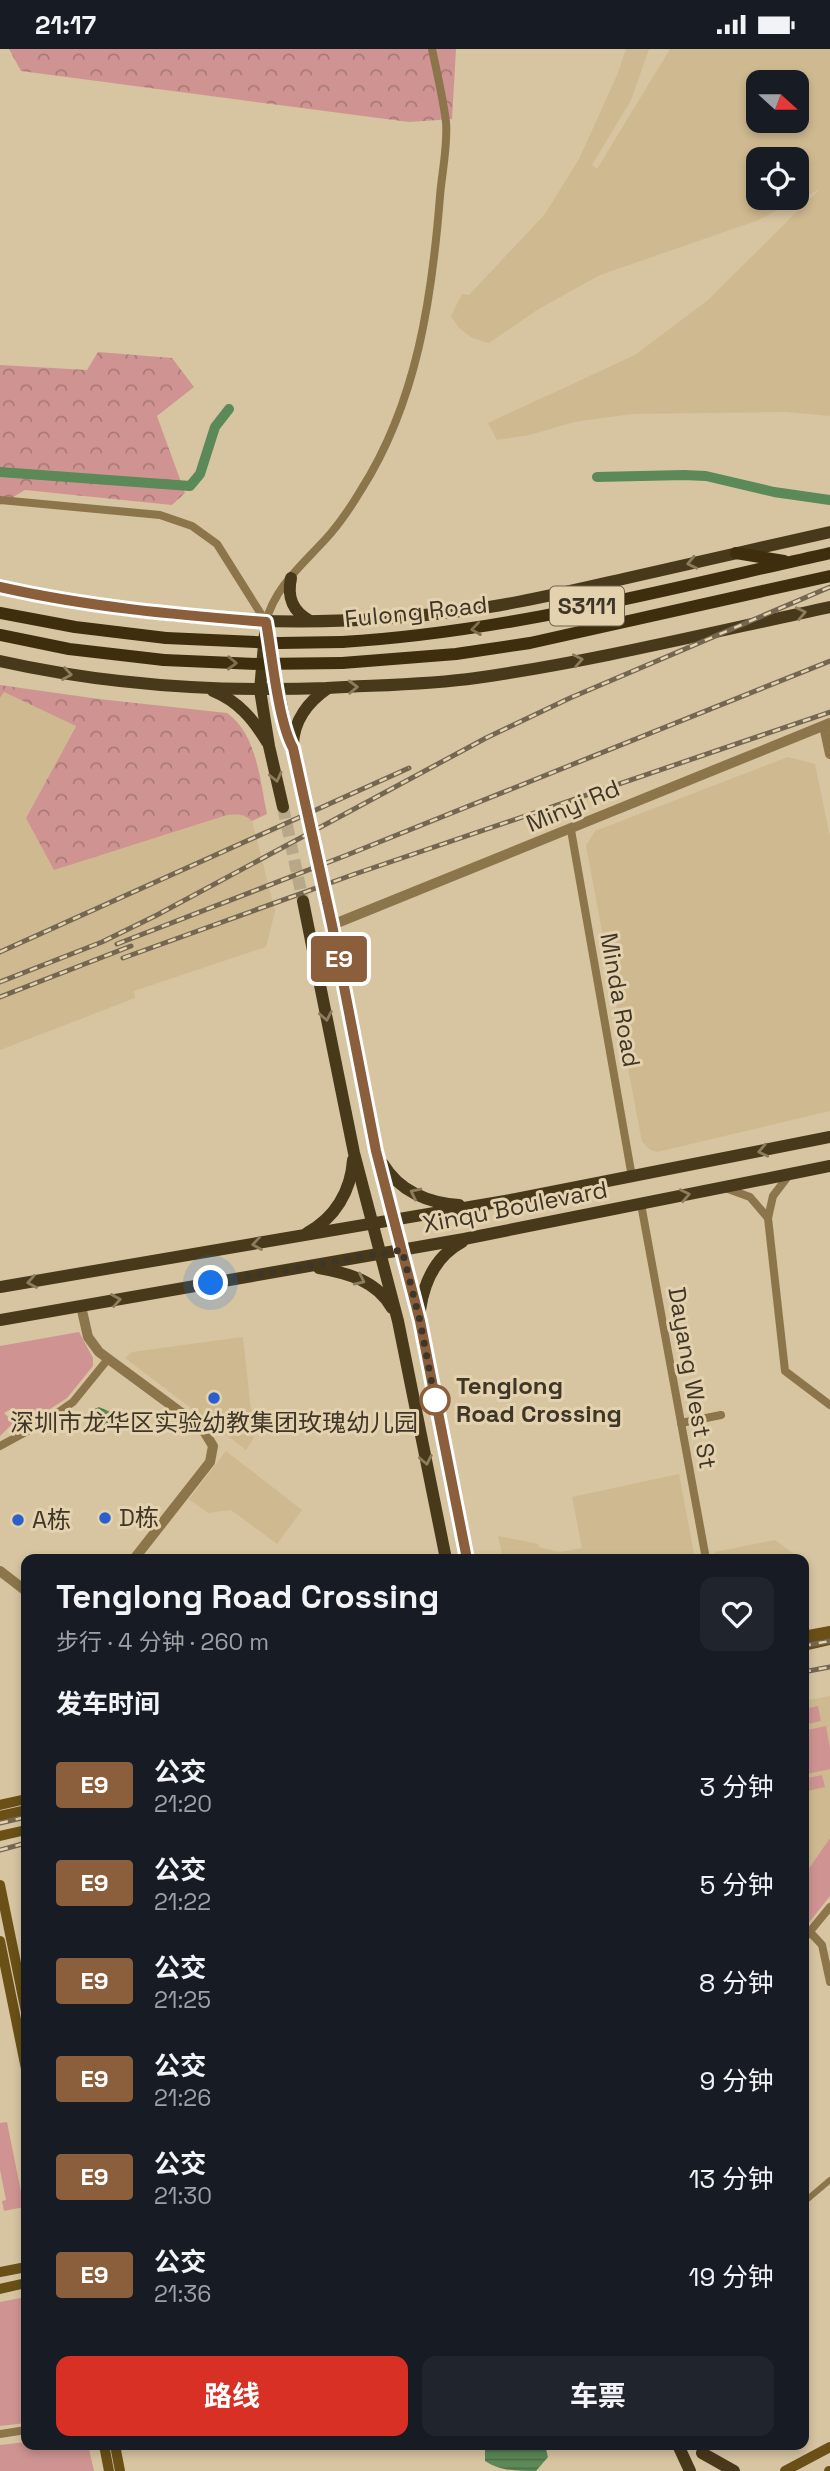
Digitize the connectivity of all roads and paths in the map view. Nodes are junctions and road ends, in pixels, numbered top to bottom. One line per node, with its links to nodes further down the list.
1 (432, 49): 8 (street)
2 (0, 499): 12 (street)
3 (830, 532): 4 (main road)
4 (736, 553): 6 (highway); 13 (main road, one-way to 13)
5 (830, 553): 6 (highway, Fulong Road / S3111)
6 (791, 562): 11 (highway, Fulong Road / S3111, one-way to 11, bridge)
7 (830, 576): 14 (highway, Fulong Road / S3111, one-way to 7, bridge)
8 (290, 578): 12 (street); 13 (main road)
9 (0, 587): 12 (main road)
10 (830, 607): 17 (main road, one-way to 10)
11 (0, 613)
12 (266, 622): 13 (main road); 18 (main road); 19 (main road)
13 (310, 622)
14 (0, 635)
15 (0, 661): 16 (main road, one-way to 16)
16 (203, 687): 18 (main road); 21 (main road)
17 (328, 687): 19 (main road); 22 (main road)
18 (260, 690): 19 (main road); 21 (main road)
19 (278, 690): 22 (main road)
20 (827, 724): 23 (street); 26 (street, Minyi Rd)
21 (269, 746): 25 (main road, one-way to 25)
22 (293, 748): 24 (main road)
23 (830, 754)
24 (304, 797)
25 (283, 807)
26 (570, 830): 29 (street, Minyi Rd); 35 (street, Minda Road)
27 (325, 893): 29 (main road)
28 (303, 901): 32 (main road, one-way to 32)
29 (332, 925): 31 (main road)
30 (830, 1137): 35 (main road, Xinqu Boulevard, one-way to 35)
31 (376, 1151): 38 (main road, one-way to 31); 40 (main road)
32 (354, 1153): 41 (main road); 42 (main road)
33 (830, 1166): 34 (main road, Xinqu Boulevard)
34 (789, 1174): 36 (main road, Xinqu Boulevard); 39 (street)
35 (632, 1177): 38 (main road, Xinqu Boulevard)
36 (718, 1189): 37 (main road, Xinqu Boulevard, one-way to 36); 39 (street)
37 (641, 1205): 43 (main road, Xinqu Boulevard); 55 (street, Dayang West St)
38 (473, 1206): 40 (main road, Xinqu Boulevard)
39 (768, 1218): 53 (street)
40 (393, 1221): 41 (main road, Xinqu Boulevard); 44 (main road)
41 (372, 1224): 42 (main road, Xinqu Boulevard); 45 (main road)
42 (298, 1237): 47 (main road, Xinqu Boulevard, one-way to 47)
43 (470, 1238): 44 (main road, Xinqu Boulevard); 51 (main road)
44 (402, 1250): 45 (main road, Xinqu Boulevard); 51 (main road)
45 (382, 1254): 46 (main road, Xinqu Boulevard); 50 (main road)
46 (304, 1267): 48 (main road, Xinqu Boulevard, one-way to 46); 50 (main road, one-way to 50)
47 (0, 1287)
48 (81, 1306): 49 (main road, Xinqu Boulevard); 52 (street)
49 (0, 1320)
50 (398, 1321): 58 (main road, one-way to 58)
51 (420, 1321): 59 (main road)
52 (108, 1359): 56 (street); 57 (street)
53 (830, 1405)
54 (721, 1415): 55 (street)
55 (681, 1423): 60 (street, Dayang West St)
56 (0, 1446)
57 (138, 1554)
58 (445, 1554)
59 (466, 1554)
60 (705, 1554)
61 (0, 1571): 62 (street)
62 (21, 1587)
63 (830, 1631): 64 (main road)
64 (809, 1635)
65 (830, 1640): 66 (main road)
66 (809, 1645)
67 (21, 1800): 68 (main road)
68 (0, 1805)
69 (21, 1811): 70 (main road)
70 (0, 1816)
71 (21, 1831): 72 (main road)
72 (0, 1836)
73 (0, 1885): 78 (main road)
74 (830, 1907): 75 (street)
75 (810, 1932): 77 (street)
76 (0, 1941): 79 (main road)
77 (830, 1982)
78 (21, 1988)
79 (21, 2044)
80 (830, 2180): 81 (street)
81 (809, 2198)
82 (21, 2268): 83 (main road)
83 (0, 2272)
84 (21, 2284): 85 (main road)
85 (0, 2289)
86 (21, 2431): 87 (street)
87 (0, 2434)
88 (830, 2447): 99 (main road)
89 (105, 2450): 94 (main road)
90 (116, 2450): 95 (main road)
91 (701, 2450): 97 (main road)
92 (702, 2450): 98 (main road)
93 (680, 2451): 96 (main road)
94 (109, 2471)
95 (120, 2471)
96 (688, 2471)
97 (713, 2471)
98 (734, 2471)
99 (785, 2471)

